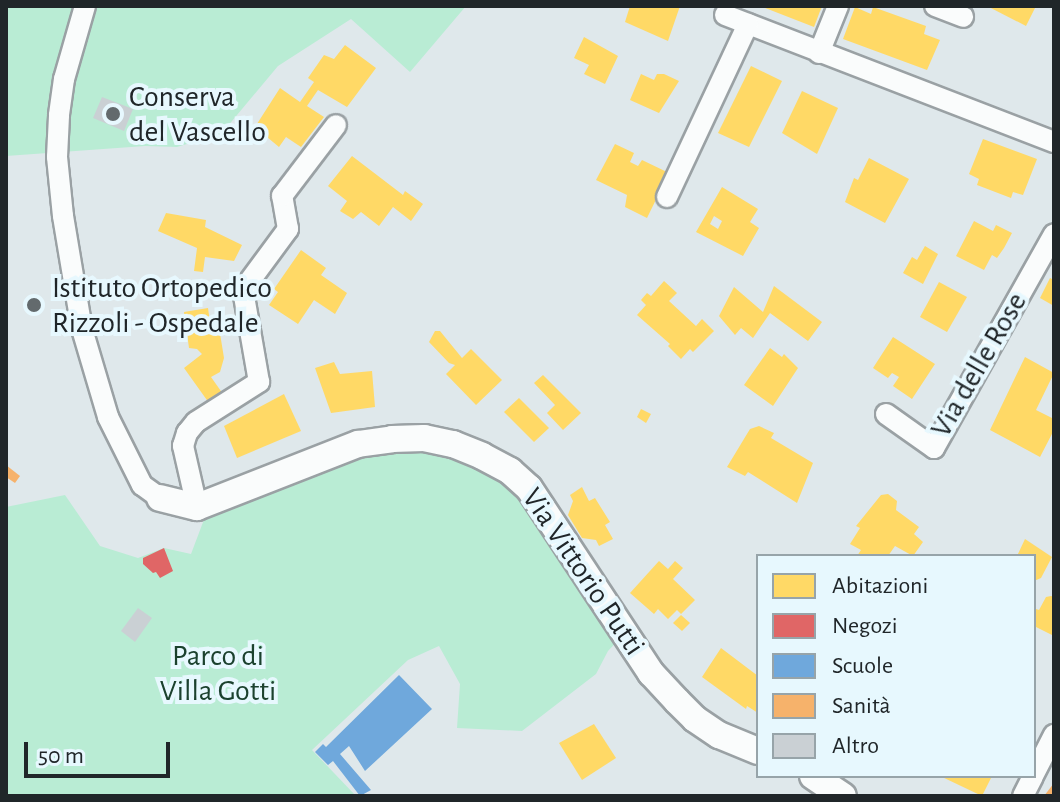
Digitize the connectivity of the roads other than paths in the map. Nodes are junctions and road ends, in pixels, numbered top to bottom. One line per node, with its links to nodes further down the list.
1 (85, 6): 13 (street)
2 (838, 6): 7 (street)
3 (935, 6): 5 (street)
4 (725, 15): 6 (street)
5 (963, 17)
6 (748, 24): 7 (street); 10 (street)
7 (819, 53): 9 (street)
8 (336, 125): 14 (street)
9 (1054, 142)
10 (667, 197)
11 (1054, 234): 12 (street, Via delle Rose)
12 (886, 414)
13 (148, 498): 14 (street)
14 (197, 507): 16 (street, Via Vittorio Putti)
15 (1054, 735): 17 (street)
16 (756, 750)
17 (1036, 771)
18 (816, 778): 20 (street)
19 (1032, 778): 21 (street)
20 (843, 796)
21 (1023, 796)

